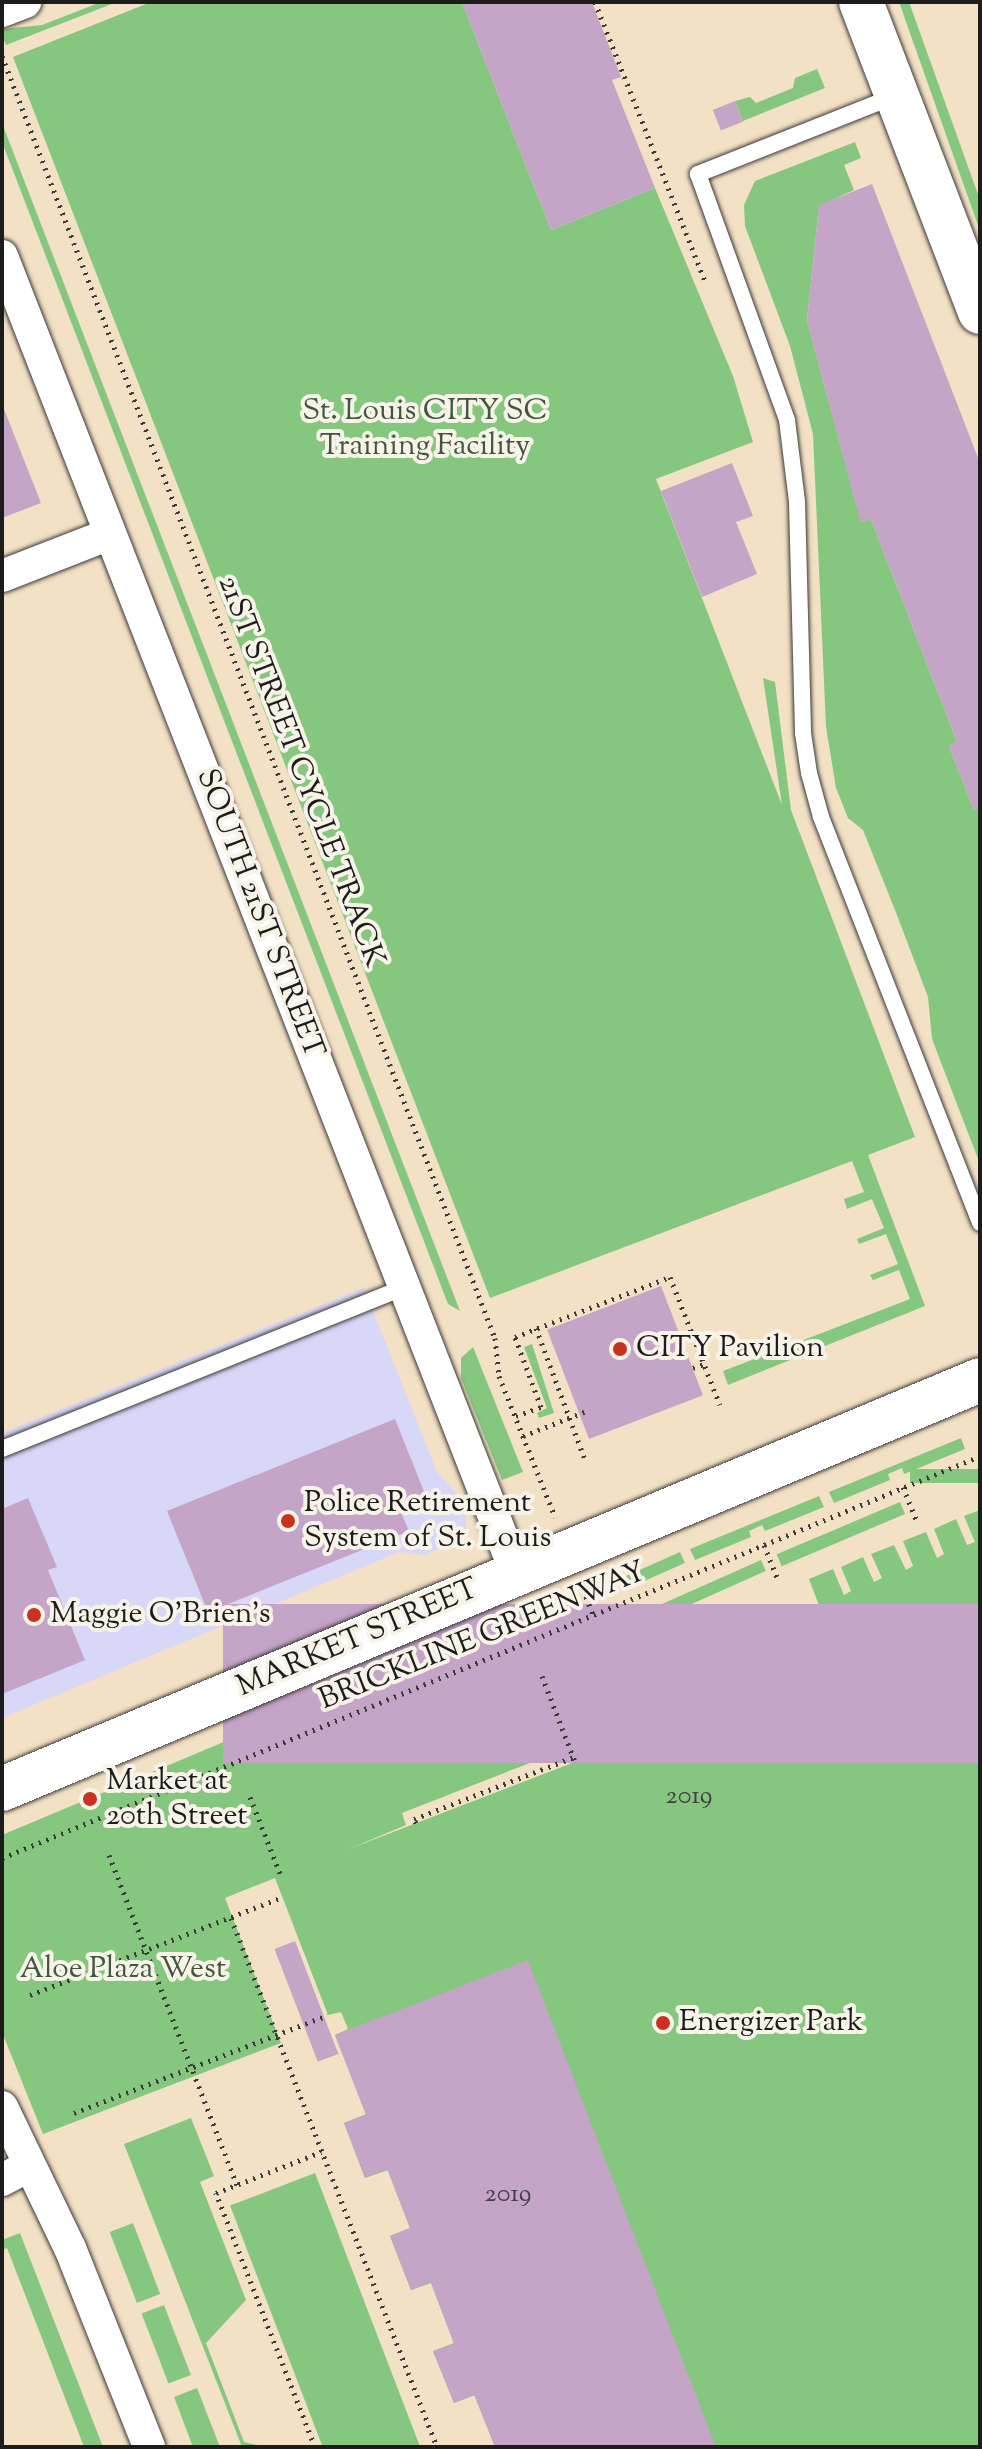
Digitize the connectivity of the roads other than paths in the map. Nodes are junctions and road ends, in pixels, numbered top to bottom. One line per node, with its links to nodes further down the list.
1 (25, 2): 3 (street)
2 (861, 2): 4 (main road)
3 (2, 11)
4 (897, 95): 7 (main road); 10 (lane)
5 (2, 256): 6 (street, SOUTH 21ST STREET)
6 (8, 291): 8 (street, SOUTH 21ST STREET)
7 (980, 312)
8 (110, 534): 9 (street); 11 (street, SOUTH 21ST STREET)
9 (2, 576)
10 (980, 1223)
11 (404, 1287): 13 (lane); 14 (street, SOUTH 21ST STREET)
12 (980, 1380): 14 (main road, MARKET STREET)
13 (2, 1449)
14 (516, 1573): 15 (main road, MARKET STREET)
15 (2, 1789)
16 (2, 2107): 17 (street)
17 (15, 2173): 18 (street)
18 (149, 2447)

